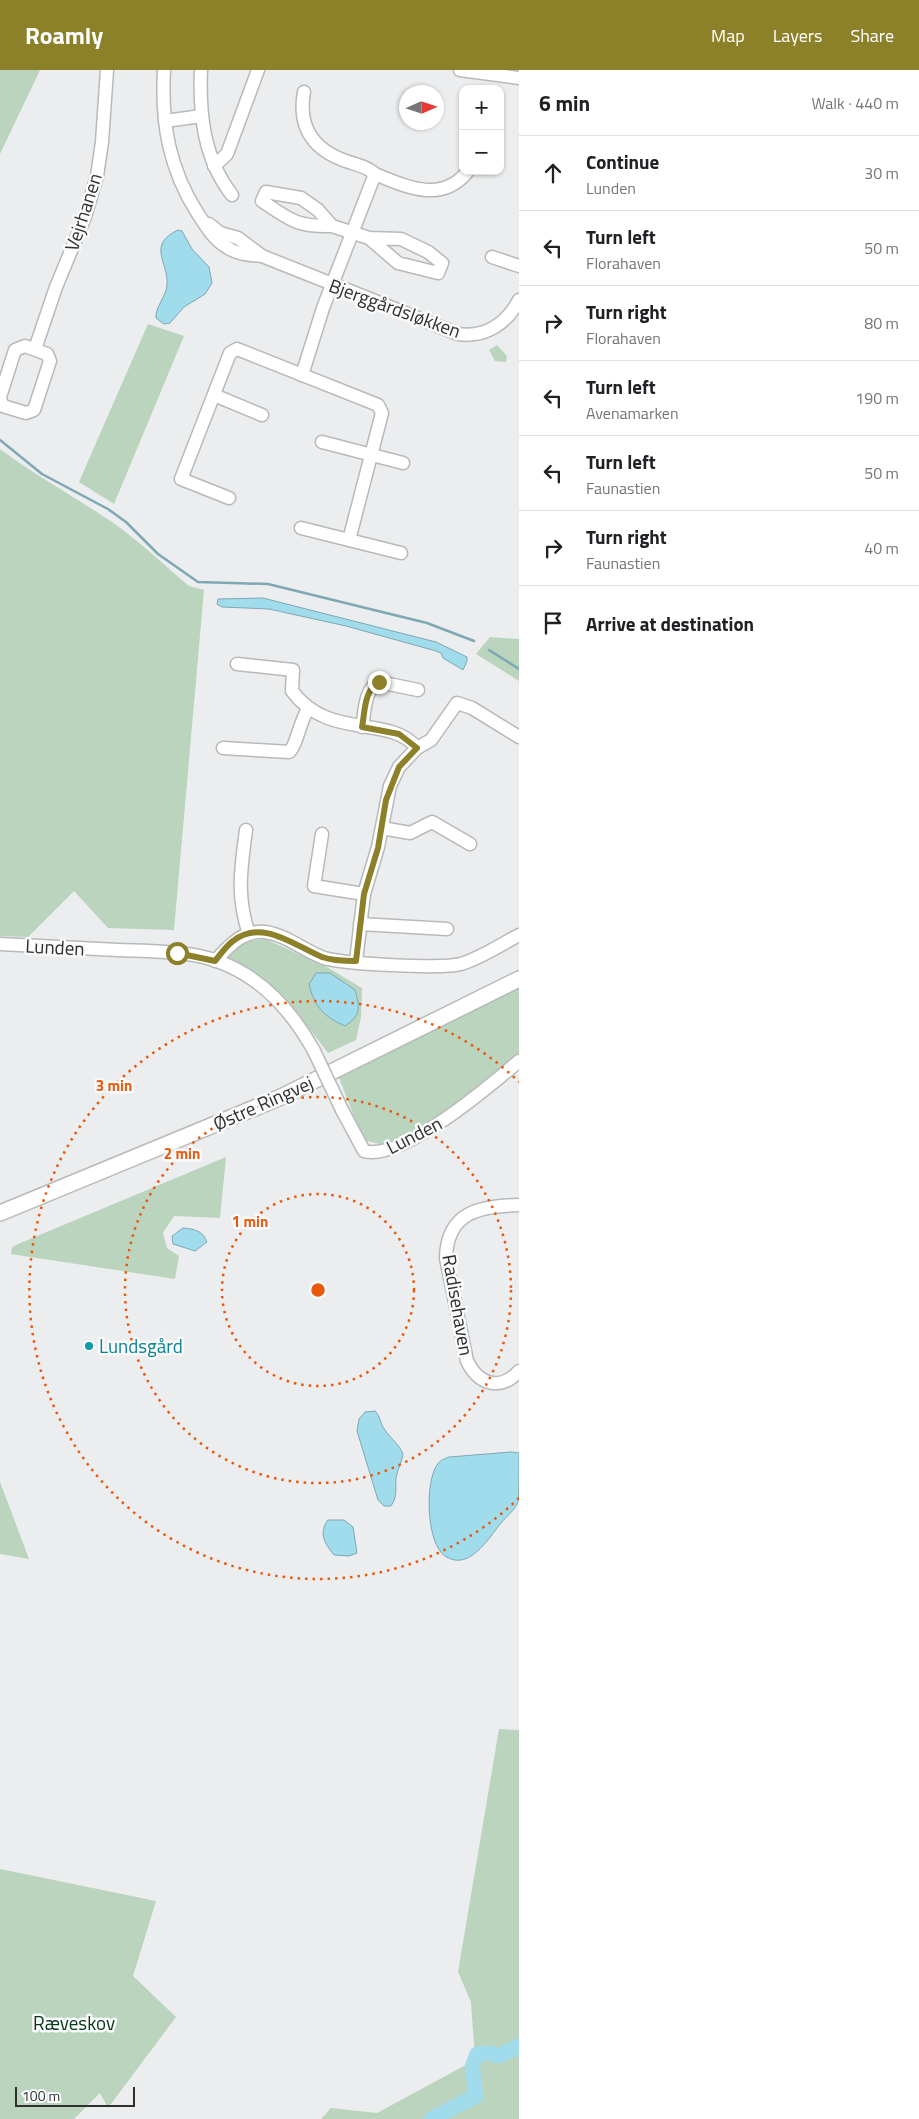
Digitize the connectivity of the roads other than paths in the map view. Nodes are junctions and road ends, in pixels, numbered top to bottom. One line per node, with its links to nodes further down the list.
1 (106, 70): 23 (street, Vejrhanen)
2 (164, 70): 9 (street, Bjerggårdsløkken)
3 (201, 70): 8 (street)
4 (258, 70): 10 (street)
5 (460, 70): 6 (street)
6 (519, 78)
7 (304, 92): 11 (street)
8 (202, 116): 9 (street); 10 (street)
9 (165, 121): 21 (street, Bjerggårdsløkken)
10 (214, 166): 13 (street)
11 (375, 174): 12 (street); 17 (street)
12 (465, 175)
13 (232, 195)
14 (288, 196): 15 (street); 15 (street); 16 (street)
15 (280, 213): 16 (street)
16 (332, 226): 17 (street)
17 (353, 232): 18 (street); 21 (street)
18 (369, 238): 18 (street)
19 (492, 257): 20 (street)
20 (519, 266)
21 (332, 286): 22 (street, Bjerggårdsløkken); 24 (street)
22 (519, 300)
23 (35, 349): 26 (street); 26 (street)
24 (302, 375): 25 (street); 29 (street)
25 (214, 395): 27 (street); 31 (street)
26 (0, 398)
27 (262, 415)
28 (322, 442): 29 (street)
29 (371, 455): 30 (street); 33 (street)
30 (403, 464)
31 (229, 498)
32 (301, 528): 33 (street)
33 (349, 540): 34 (street)
34 (401, 553)
35 (237, 664): 37 (street)
36 (418, 690): 38 (street)
37 (308, 709): 38 (street); 40 (street)
38 (362, 727): 41 (street)
39 (519, 737): 41 (street)
40 (223, 748)
41 (417, 748): 42 (street)
42 (382, 828): 45 (street); 46 (street)
43 (246, 830): 49 (street)
44 (322, 834): 46 (street)
45 (470, 844)
46 (364, 894): 47 (street)
47 (360, 924): 48 (street); 53 (street)
48 (447, 929)
49 (249, 934): 52 (street); 53 (street)
50 (519, 935): 53 (street)
51 (0, 944): 52 (street, Lunden)
52 (215, 961): 55 (street, Lunden, bridge)
53 (356, 961)
54 (519, 979): 57 (main road, Østre Ringvej)
55 (519, 1061)
56 (519, 1206): 58 (street, Radisehaven)
57 (0, 1213)
58 (519, 1372)

